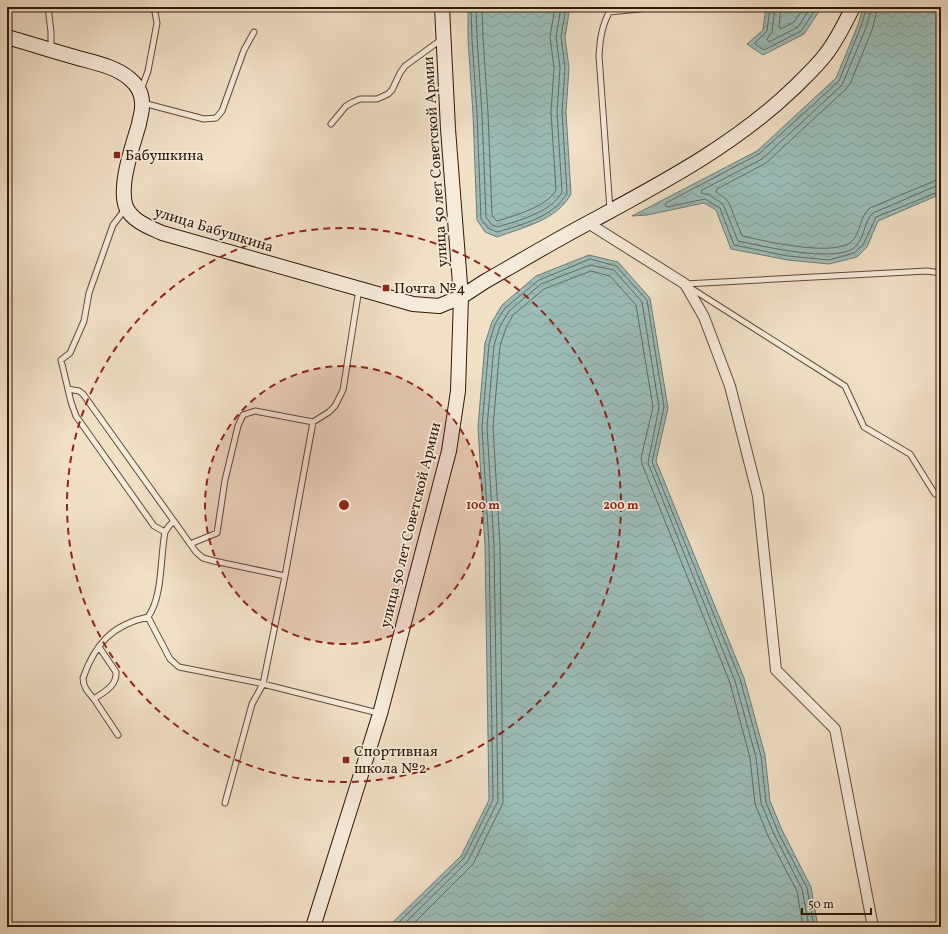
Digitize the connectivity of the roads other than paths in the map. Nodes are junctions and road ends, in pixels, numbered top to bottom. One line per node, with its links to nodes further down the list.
1 (48, 7): 10 (lane)
2 (154, 7): 11 (lane)
3 (442, 7): 9 (street, улица 50 лет Советской Армии)
4 (660, 7): 6 (lane)
5 (854, 7): 14 (street, улица Бабушкина)
6 (610, 9): 14 (lane)
7 (254, 32): 11 (lane)
8 (7, 37): 10 (street)
9 (444, 38): 12 (lane); 19 (street, улица 50 лет Советской Армии)
10 (51, 50): 11 (street)
11 (141, 97): 13 (street)
12 (331, 124)
13 (126, 207): 18 (street, улица Бабушкина); 20 (lane)
14 (610, 211): 15 (street, улица Бабушкина)
15 (588, 223): 17 (street); 19 (street, улица Бабушкина)
16 (941, 273): 17 (lane)
17 (685, 284): 22 (lane); 35 (street)
18 (359, 289): 19 (street, улица Бабушкина); 21 (lane)
19 (461, 297): 31 (street, улица 50 лет Советской Армии)
20 (68, 389): 23 (lane); 24 (lane)
21 (313, 422): 25 (lane); 26 (lane)
22 (936, 494)
23 (174, 521): 24 (lane); 25 (lane)
24 (165, 532): 27 (lane)
25 (190, 544): 26 (lane)
26 (285, 576): 29 (lane)
27 (148, 617): 28 (lane); 29 (lane)
28 (98, 647): 30 (lane); 30 (lane)
29 (263, 684): 31 (lane); 33 (lane)
30 (94, 699): 32 (lane)
31 (380, 714): 34 (street, улица 50 лет Советской Армии)
32 (118, 735)
33 (225, 803)
34 (313, 927)
35 (873, 927)

